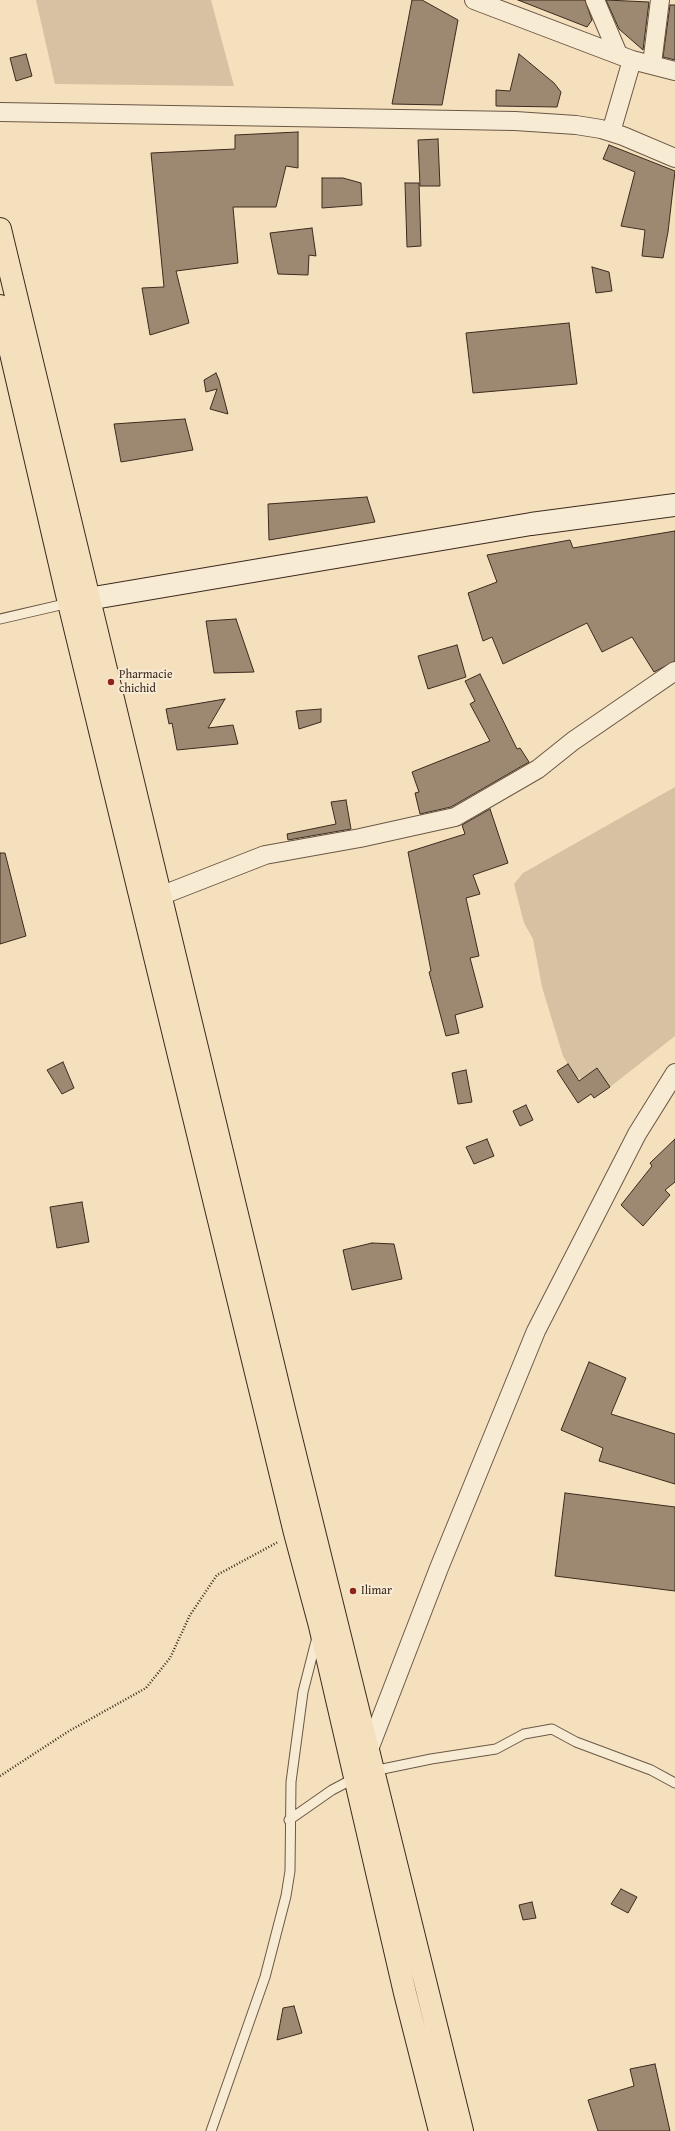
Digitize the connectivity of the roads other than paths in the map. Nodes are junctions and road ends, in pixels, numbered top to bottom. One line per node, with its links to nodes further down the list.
1 (474, 0): 4 (street)
2 (595, 0): 4 (street)
3 (660, 0): 5 (street)
4 (625, 57): 5 (street); 8 (street)
5 (652, 64): 6 (street)
6 (675, 71)
7 (0, 112): 8 (street)
8 (611, 132): 9 (street)
9 (675, 158)
10 (0, 229): 13 (highway)
11 (0, 306): 13 (highway)
12 (675, 505): 13 (street)
13 (80, 600): 14 (lane); 16 (highway); 18 (highway)
14 (0, 619)
15 (675, 671): 16 (street)
16 (160, 896): 19 (highway)
17 (673, 1078): 19 (street)
18 (320, 1626): 19 (highway); 21 (lane)
19 (365, 1767): 20 (lane); 21 (lane); 23 (highway); 24 (highway)
20 (675, 1783)
21 (289, 1820): 22 (lane)
22 (212, 2131)
23 (440, 2131)
24 (462, 2131)

